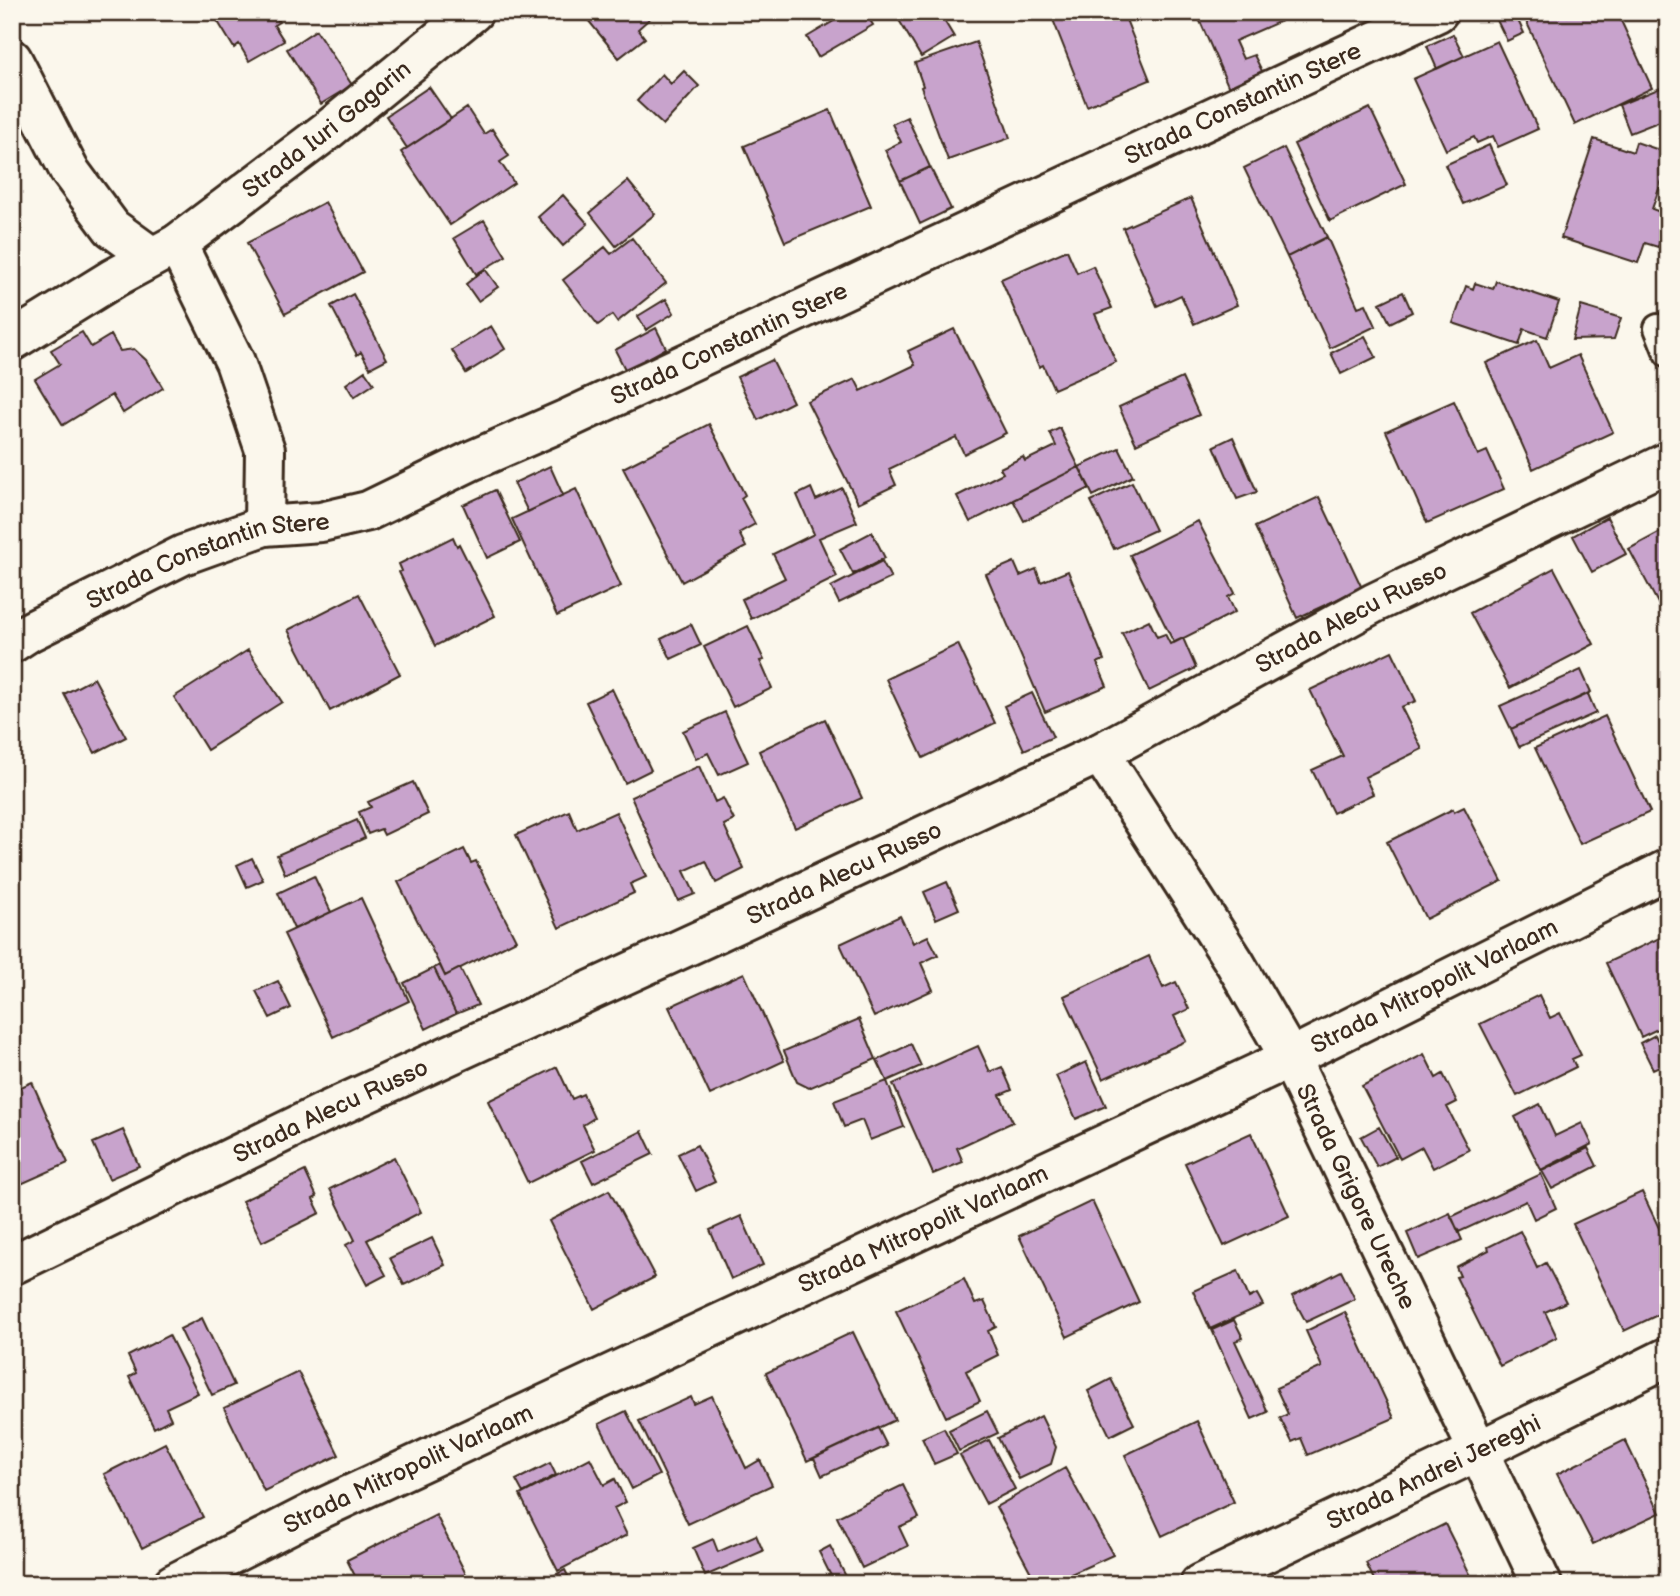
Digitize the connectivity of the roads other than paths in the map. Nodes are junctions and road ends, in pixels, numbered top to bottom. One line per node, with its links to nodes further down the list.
1 (473, 12): 4 (street, Strada Iuri Gagarin)
2 (1438, 12): 9 (street, Strada Constantin Stere)
3 (12, 59): 4 (street)
4 (164, 251): 6 (street, Strada Iuri Gagarin); 9 (street)
5 (1658, 328): 7 (lane)
6 (12, 341)
7 (1668, 354)
8 (1668, 462): 11 (street, Strada Alecu Russo)
9 (264, 526): 10 (street, Strada Constantin Stere)
10 (12, 643)
11 (1100, 753): 13 (street, Strada Grigore Ureche); 14 (street, Strada Alecu Russo)
12 (1668, 869): 13 (street, Strada Mitropolit Varlaam)
13 (1290, 1058): 16 (street, Strada Grigore Ureche); 17 (street, Strada Mitropolit Varlaam)
14 (12, 1265)
15 (1668, 1357): 16 (street, Strada Andrei Jereghi)
16 (1478, 1451): 18 (street, Strada Andrei Jereghi); 19 (street, Strada Grigore Ureche)
17 (173, 1584)
18 (1200, 1584)
19 (1542, 1584)

